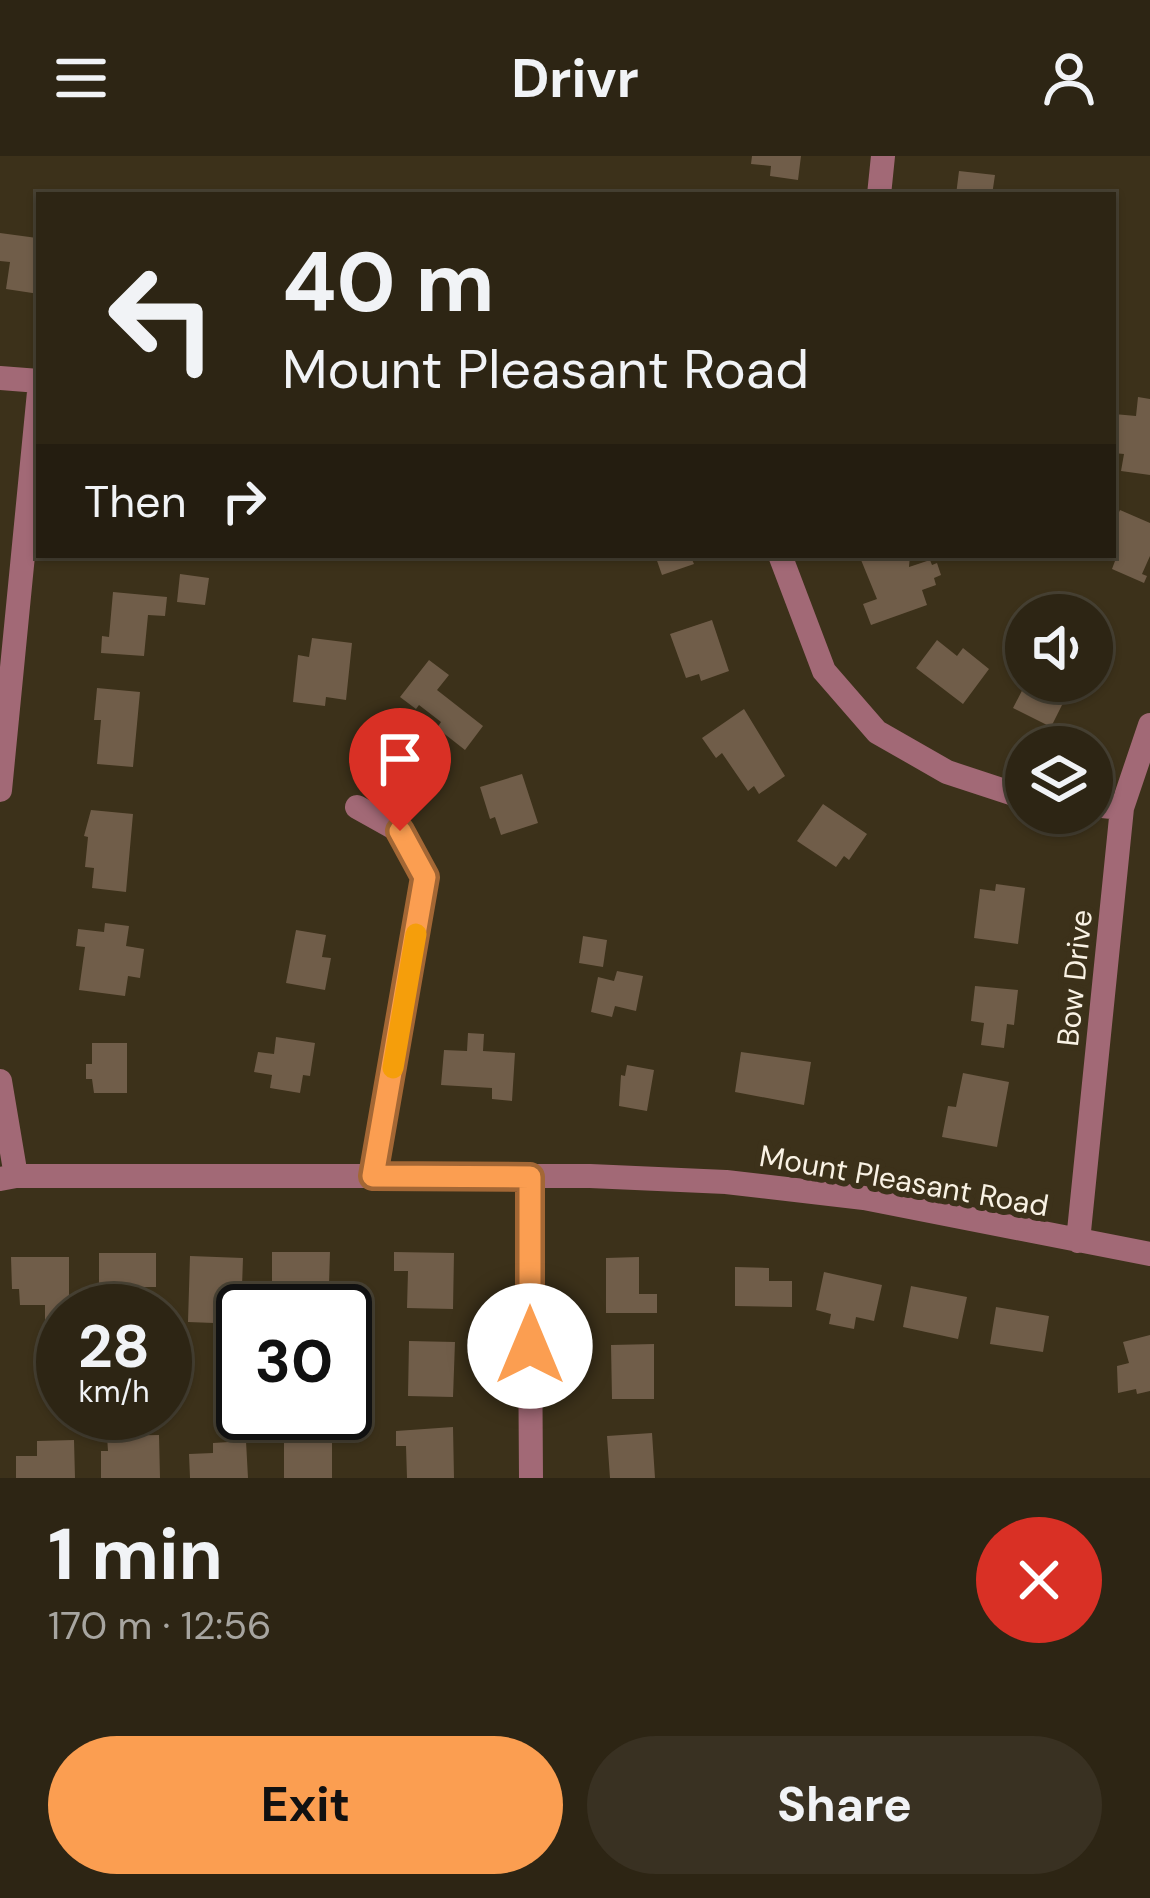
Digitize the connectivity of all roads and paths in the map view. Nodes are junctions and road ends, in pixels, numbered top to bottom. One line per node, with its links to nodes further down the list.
1 (883, 156): 2 (street)
2 (879, 192)
3 (0, 378): 4 (street)
4 (36, 381)
5 (36, 423): 8 (street)
6 (781, 558): 9 (street)
7 (1150, 725): 12 (street, Bow Drive)
8 (0, 790)
9 (1005, 791)
10 (357, 807): 14 (street)
11 (1113, 807): 12 (street)
12 (1122, 808): 17 (street, Bow Drive)
13 (0, 1081): 15 (street)
14 (373, 1176): 15 (street, Mount Pleasant Road); 16 (street, Mount Pleasant Road)
15 (8, 1177)
16 (530, 1177): 17 (street, Mount Pleasant Road); 19 (street)
17 (1078, 1241): 18 (street, Mount Pleasant Road)
18 (1150, 1254)
19 (531, 1478)

